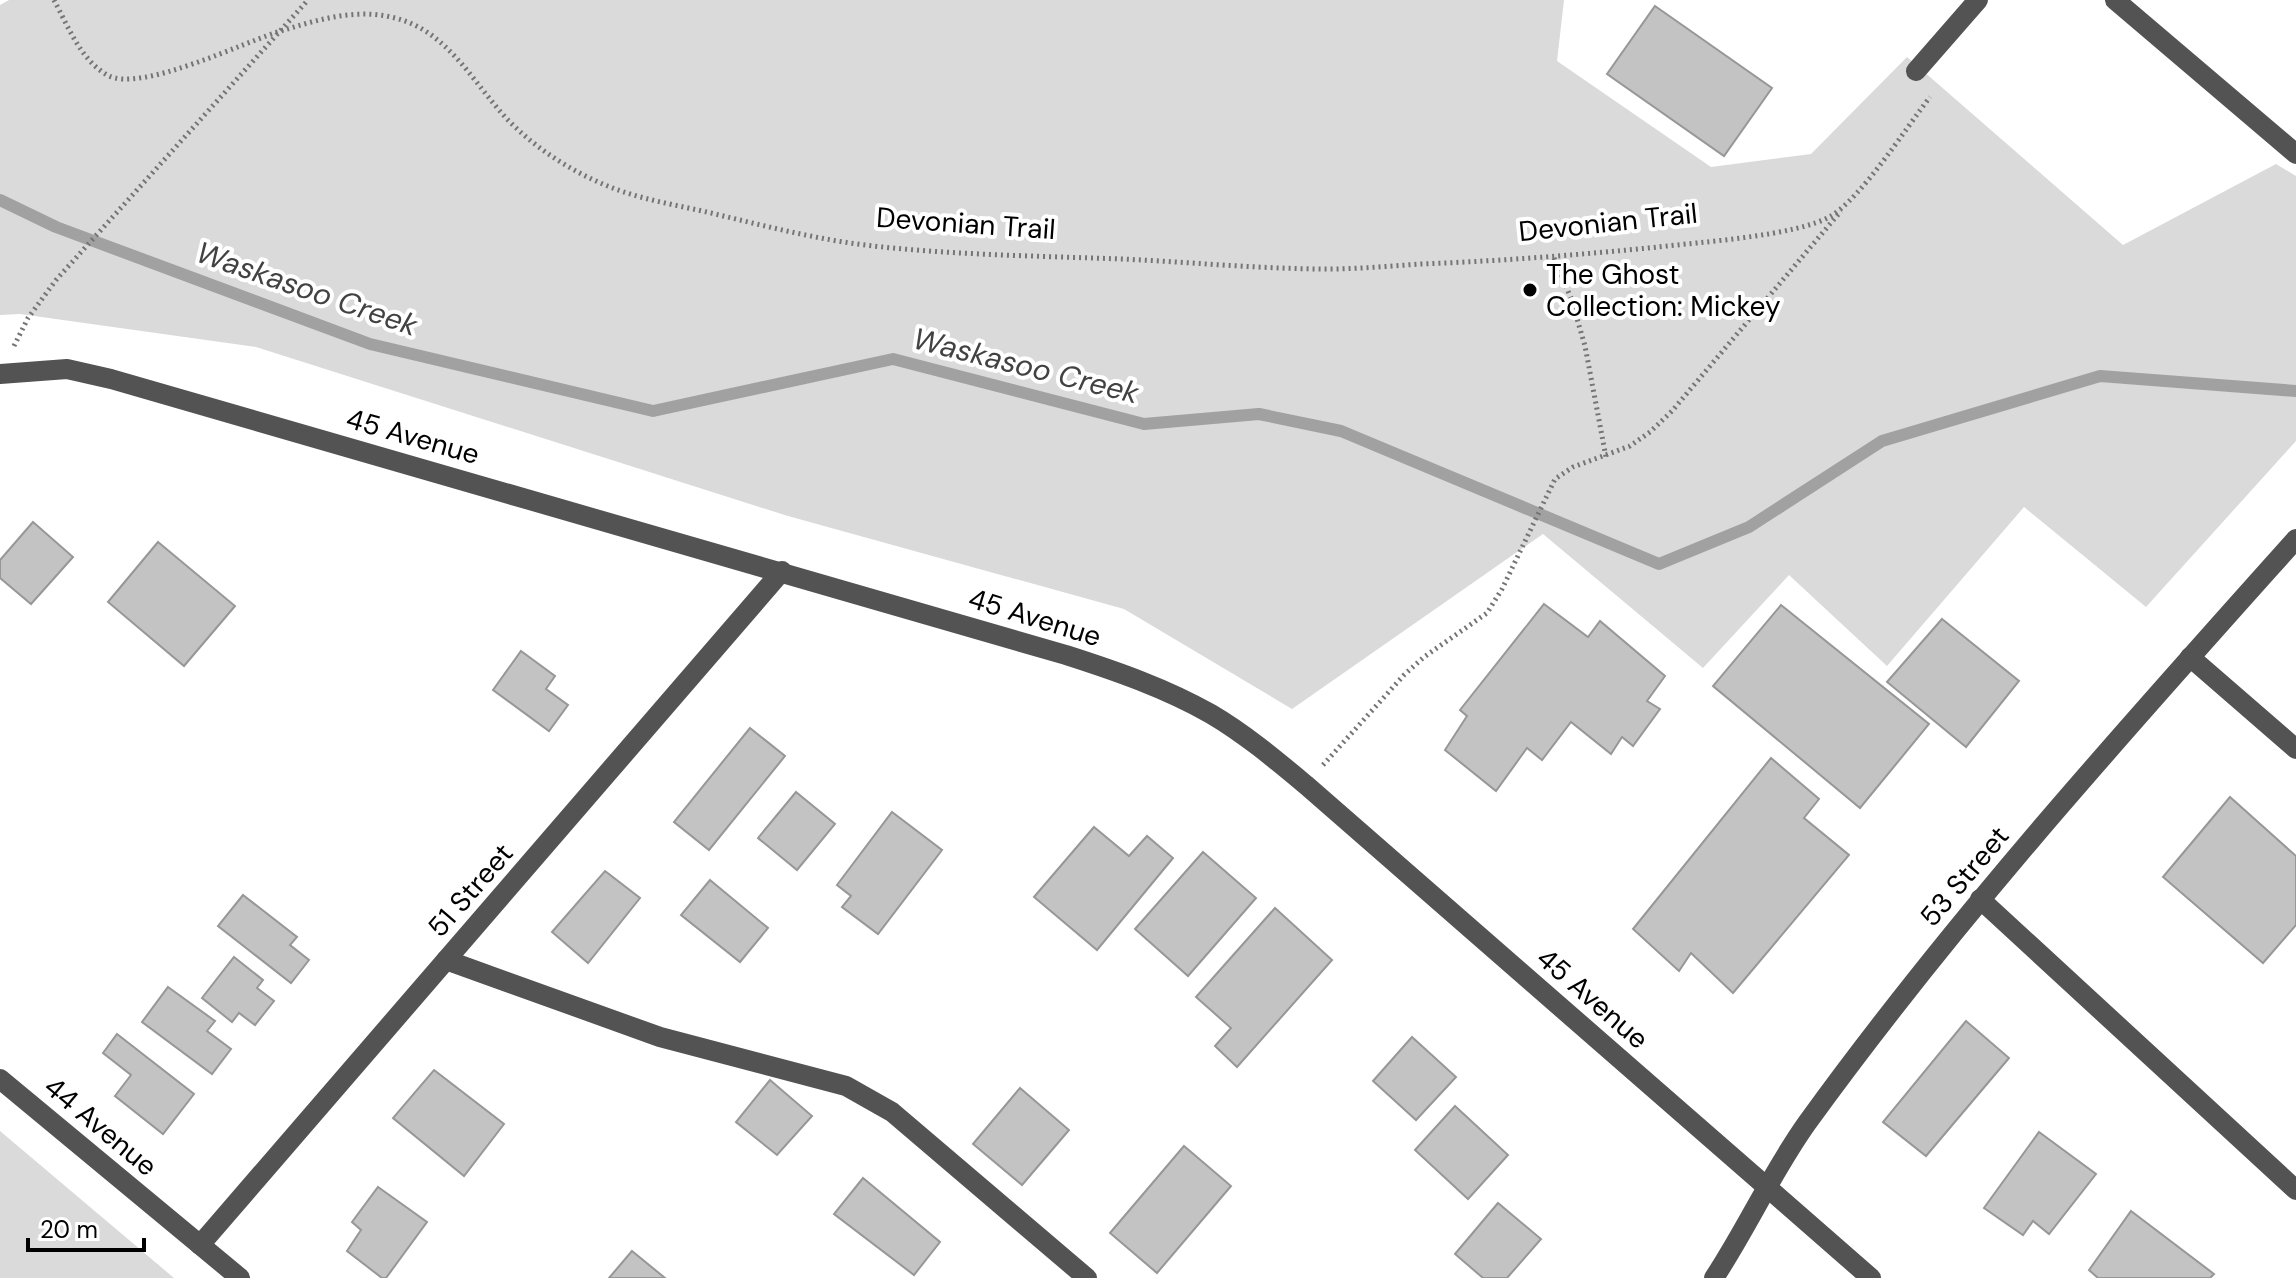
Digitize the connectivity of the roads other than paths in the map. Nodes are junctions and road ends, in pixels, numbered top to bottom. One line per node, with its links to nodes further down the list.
1 (1978, 0): 3 (street)
2 (2115, 0): 4 (street)
3 (1916, 71)
4 (2296, 154)
5 (0, 374): 7 (street, 45 Avenue)
6 (2296, 539): 8 (street, 53 Street)
7 (782, 571): 11 (street, 51 Street); 13 (street, 45 Avenue)
8 (2190, 657): 9 (street); 10 (street, 53 Street)
9 (2296, 749)
10 (1980, 899): 13 (street, 53 Street); 14 (street)
11 (446, 960): 15 (street, 51 Street); 17 (street)
12 (0, 1079): 15 (street, 44 Avenue)
13 (1768, 1189): 18 (street, 53 Street); 19 (street, 45 Avenue)
14 (2296, 1190)
15 (200, 1245): 16 (street, 44 Avenue)
16 (240, 1278)
17 (1087, 1278)
18 (1714, 1278)
19 (1871, 1278)

